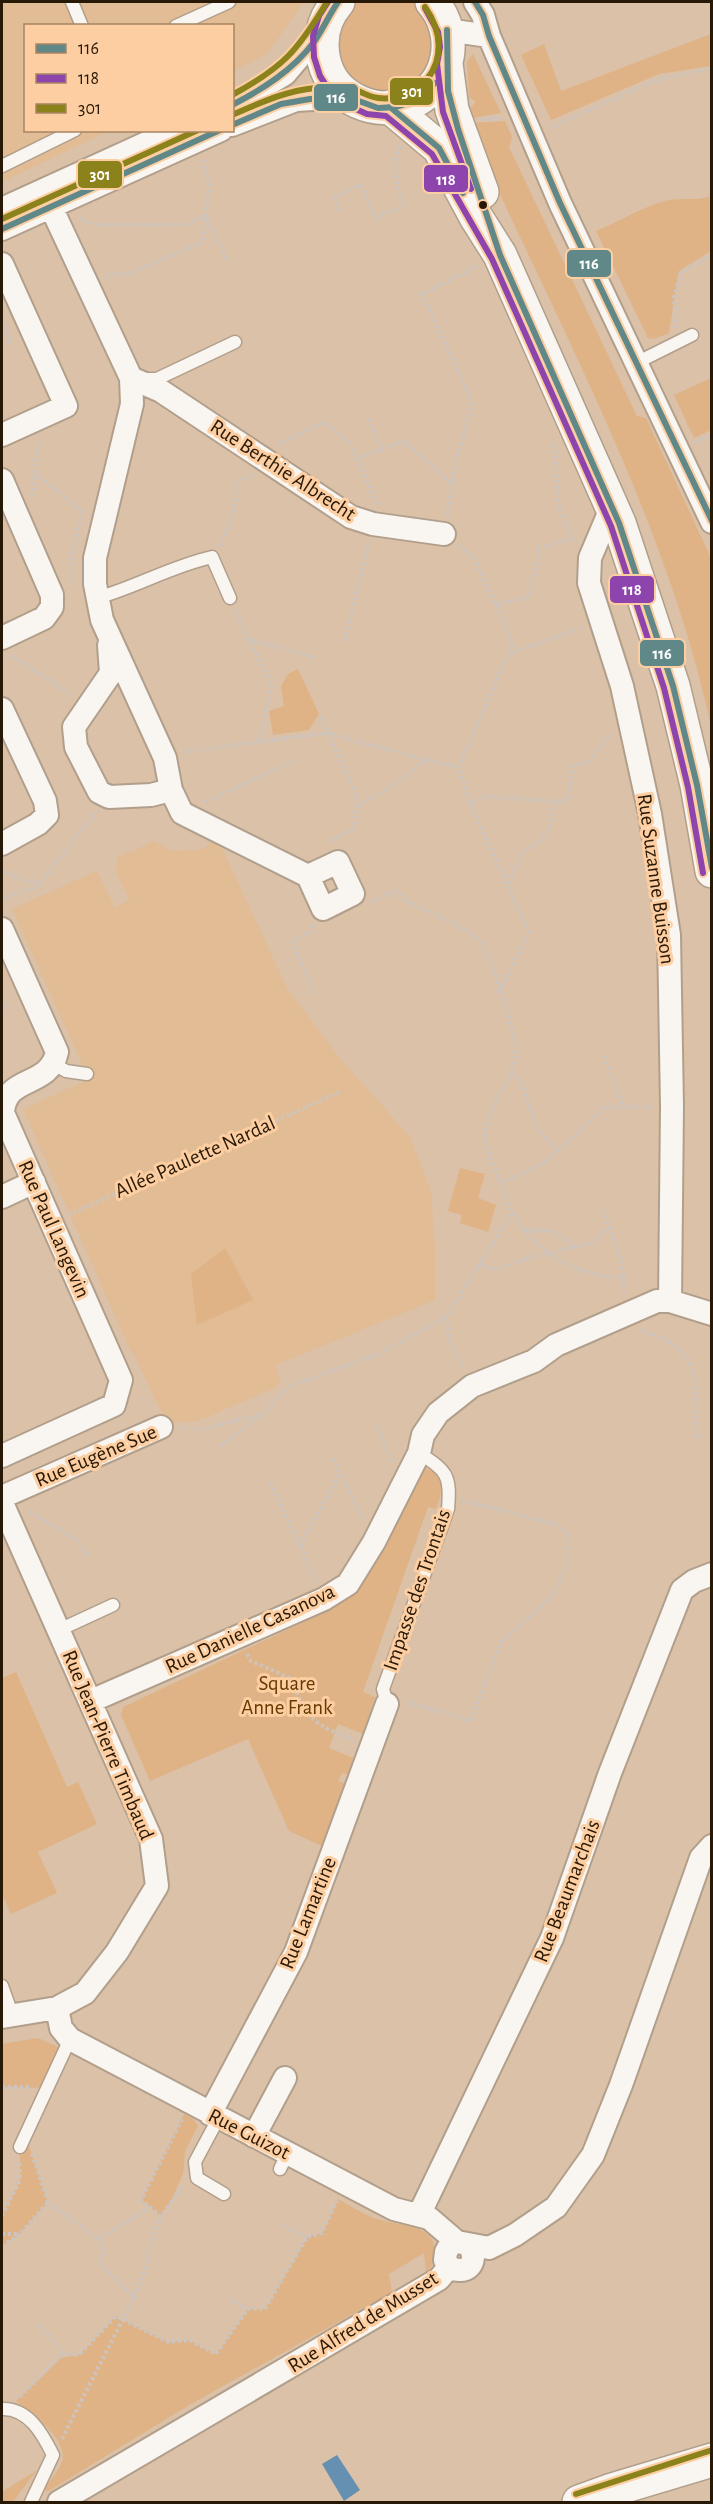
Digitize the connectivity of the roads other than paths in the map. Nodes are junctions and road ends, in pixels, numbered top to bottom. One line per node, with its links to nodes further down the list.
1 (72, 2): 6 (lane)
2 (229, 2): 7 (lane)
3 (432, 2): 8 (main road)
4 (475, 2): 9 (street)
5 (331, 15): 11 (main road); 12 (street)
6 (81, 24)
7 (180, 24)
8 (447, 30): 9 (street); 10 (main road)
9 (489, 36): 26 (street)
10 (446, 64): 13 (main road); 23 (main road)
11 (348, 97): 13 (main road); 14 (street)
12 (234, 104)
13 (390, 107): 23 (main road)
14 (234, 124)
15 (71, 132): 18 (lane)
16 (211, 132): 17 (street)
17 (185, 137): 19 (street)
18 (2, 166)
19 (53, 207): 20 (street); 21 (street); 27 (street)
20 (2, 210)
21 (2, 229)
22 (2, 264): 28 (street)
23 (488, 265): 30 (main road)
24 (692, 335): 26 (lane)
25 (235, 342): 27 (lane)
26 (636, 363): 31 (street)
27 (131, 378): 32 (street, Rue Berthie Albrecht); 33 (street)
28 (2, 435)
29 (2, 480): 36 (street)
30 (612, 506): 42 (main road); 49 (street, Rue Suzanne Buisson)
31 (711, 522)
32 (444, 534)
33 (96, 591): 34 (lane); 35 (street)
34 (230, 598)
35 (108, 635): 37 (street); 38 (street)
36 (2, 638)
37 (106, 693): 38 (lane); 40 (street)
38 (141, 704): 40 (street)
39 (2, 709): 41 (street)
40 (171, 790): 43 (street)
41 (2, 844)
42 (711, 871)
43 (308, 876): 43 (street)
44 (2, 929): 45 (street)
45 (54, 1064): 46 (lane); 47 (street, Rue Paul Langevin)
46 (87, 1074)
47 (34, 1182): 48 (street); 53 (street, Rue Paul Langevin)
48 (2, 1197)
49 (670, 1301): 50 (street); 52 (street, Rue Danielle Casanova)
50 (711, 1314)
51 (161, 1428): 54 (street, Rue Eugène Sue)
52 (419, 1453): 58 (lane, Impasse des Trontais); 59 (street, Rue Danielle Casanova)
53 (2, 1456)
54 (5, 1501): 57 (street, Rue Jean-Pierre Timbaud)
55 (711, 1574): 70 (street, Rue Beaumarchais)
56 (113, 1605): 57 (lane)
57 (58, 1630): 59 (street, Rue Jean-Pierre Timbaud)
58 (385, 1696): 66 (street, Rue Lamartine)
59 (91, 1701): 62 (street, Rue Jean-Pierre Timbaud)
60 (711, 1846): 71 (street)
61 (2, 1986): 63 (lane)
62 (57, 2008): 63 (street, Rue Jean-Pierre Timbaud); 64 (street)
63 (7, 2016)
64 (70, 2039): 66 (street, Rue Guizot); 68 (lane)
65 (285, 2078): 67 (street)
66 (214, 2116): 67 (street, Rue Guizot); 69 (lane)
67 (254, 2136): 70 (street, Rue Guizot)
68 (20, 2147)
69 (224, 2193)
70 (419, 2215): 71 (street, Rue Guizot)
71 (464, 2244): 77 (street, Rue Alfred de Musset)
72 (5, 2409): 76 (lane)
73 (711, 2460): 75 (main road)
74 (711, 2473): 75 (main road)
75 (653, 2478): 78 (main road)
76 (31, 2502)
77 (59, 2502)
78 (579, 2502)

